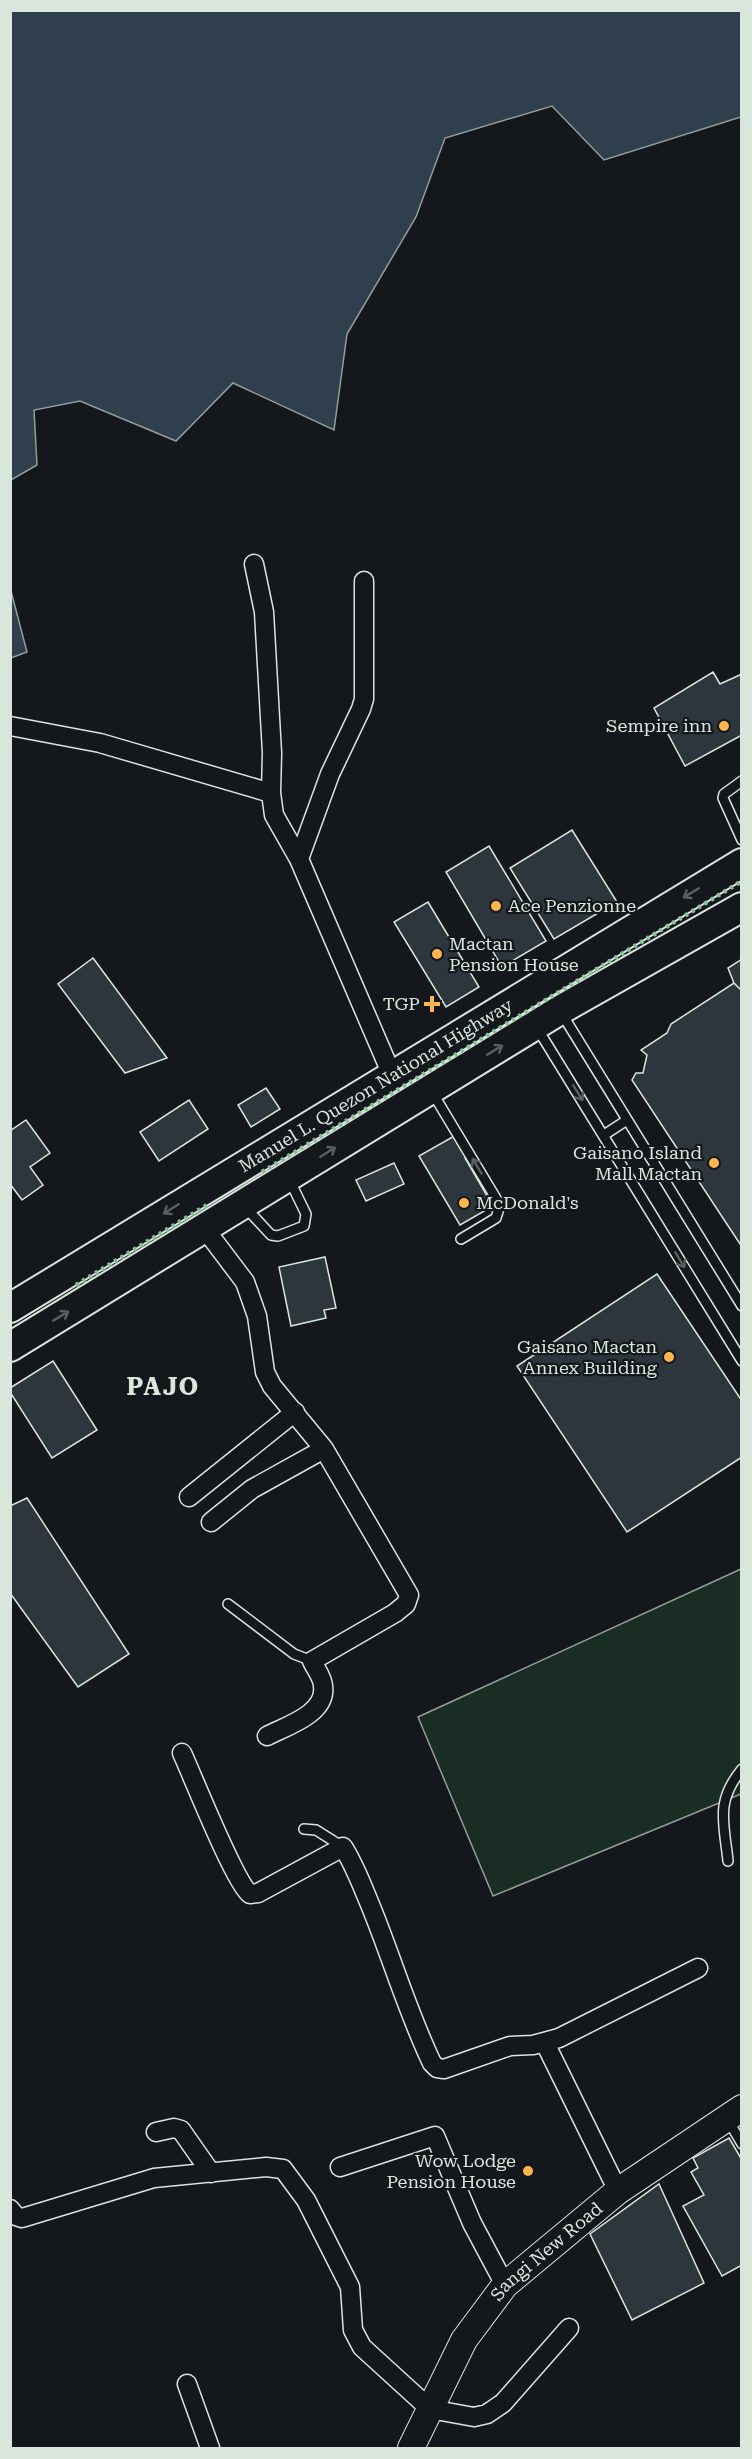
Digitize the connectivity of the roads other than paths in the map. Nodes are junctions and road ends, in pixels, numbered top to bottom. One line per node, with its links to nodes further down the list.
1 (254, 564): 5 (street)
2 (364, 581): 7 (street)
3 (10, 726): 5 (street)
4 (741, 781): 6 (lane)
5 (271, 793): 7 (street)
6 (741, 840)
7 (299, 859): 12 (street)
8 (741, 863): 12 (main road, Manuel L. Quezon National Highway, one-way to 12)
9 (741, 907): 10 (main road, Manuel L. Quezon National Highway)
10 (560, 1010): 11 (main road, Manuel L. Quezon National Highway); 14 (lane)
11 (536, 1026): 13 (main road, Manuel L. Quezon National Highway, one-way to 11); 15 (lane, one-way to 15)
12 (392, 1075): 17 (main road, Manuel L. Quezon National Highway)
13 (430, 1089): 16 (main road, Manuel L. Quezon National Highway, one-way to 13); 20 (lane, one-way to 13)
14 (627, 1120): 15 (lane); 21 (lane)
15 (604, 1135): 24 (lane, one-way to 24)
16 (288, 1177): 18 (main road, Manuel L. Quezon National Highway); 18 (lane)
17 (221, 1178): 18 (main road); 22 (main road, Manuel L. Quezon National Highway, one-way to 22)
18 (243, 1205): 19 (main road, Manuel L. Quezon National Highway)
19 (205, 1229): 23 (main road, Manuel L. Quezon National Highway, one-way to 19); 25 (street)
20 (461, 1239)
21 (741, 1306)
22 (10, 1308)
23 (10, 1347)
24 (741, 1360)
25 (295, 1412): 26 (street); 27 (street)
26 (324, 1449): 28 (street); 30 (street)
27 (189, 1497)
28 (210, 1522)
29 (228, 1604): 30 (lane)
30 (312, 1661): 31 (street)
31 (267, 1736)
32 (182, 1753): 35 (street)
33 (741, 1769): 36 (lane)
34 (304, 1828): 35 (lane)
35 (343, 1848): 38 (street)
36 (729, 1861)
37 (698, 1968): 38 (street)
38 (545, 2043): 44 (street)
39 (734, 2113): 41 (lane); 44 (street, Sangi New Road)
40 (156, 2132): 43 (street)
41 (741, 2144)
42 (340, 2167): 46 (street)
43 (211, 2173): 45 (street); 49 (street)
44 (618, 2191): 46 (street, Sangi New Road)
45 (10, 2209)
46 (505, 2285): 49 (street, Sangi New Road)
47 (569, 2328): 49 (street)
48 (187, 2384): 50 (street)
49 (430, 2409): 51 (street, Sangi New Road)
50 (210, 2448)
51 (411, 2448)

